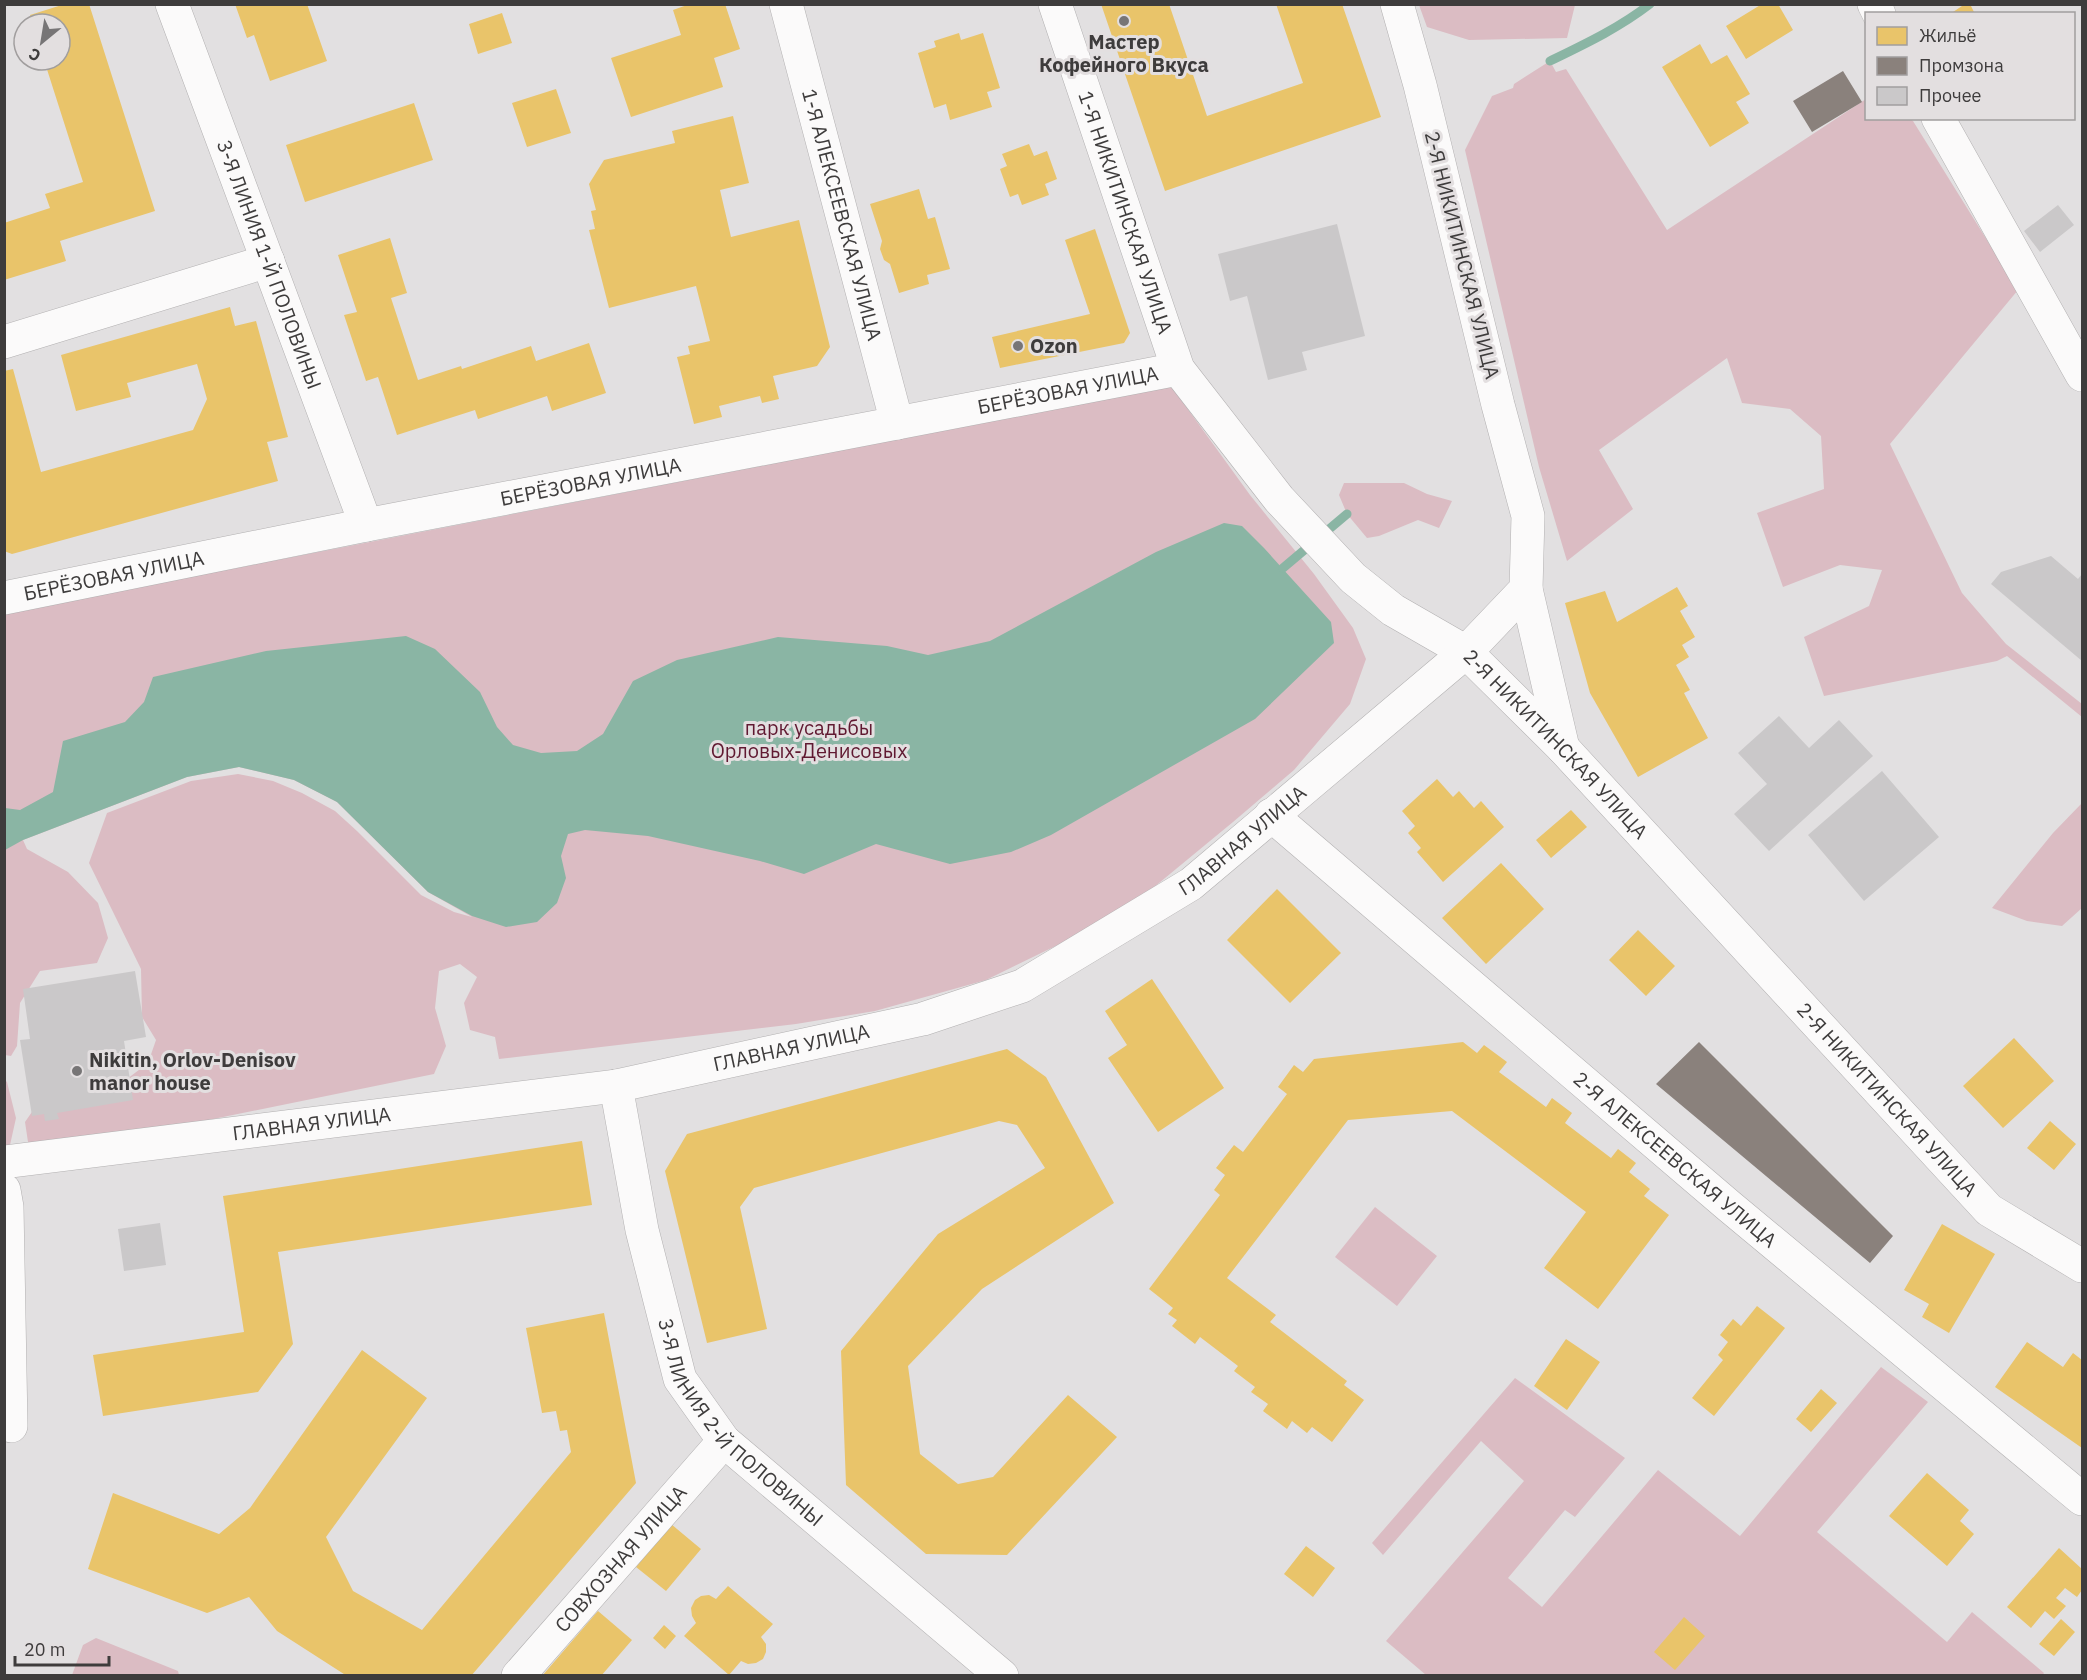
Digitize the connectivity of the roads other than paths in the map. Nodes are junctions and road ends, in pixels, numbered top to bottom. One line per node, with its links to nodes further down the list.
1 (172, 4): 6 (street, 3-Я ЛИНИЯ 1-Й ПОЛОВИНЫ)
2 (786, 4): 10 (street, 1-Я АЛЕКСЕЕВСКАЯ УЛИЦА)
3 (1054, 4): 8 (street, 1-Я НИКИТИНСКАЯ УЛИЦА)
4 (1397, 4): 12 (street, 2-Я НИКИТИНСКАЯ УЛИЦА)
5 (1939, 120): 9 (street)
6 (268, 261): 7 (street); 11 (street, 3-Я ЛИНИЯ 1-Й ПОЛОВИНЫ)
7 (4, 342)
8 (1178, 369): 10 (street, БЕРЁЗОВАЯ УЛИЦА); 14 (street, 1-Я НИКИТИНСКАЯ УЛИЦА)
9 (2082, 375)
10 (897, 423): 11 (street, БЕРЁЗОВАЯ УЛИЦА)
11 (366, 525): 13 (street, БЕРЁЗОВАЯ УЛИЦА)
12 (1526, 589): 14 (street, 2-Я НИКИТИНСКАЯ УЛИЦА); 15 (street)
13 (4, 598)
14 (1466, 652): 15 (street, 2-Я НИКИТИНСКАЯ УЛИЦА); 16 (street, ГЛАВНАЯ УЛИЦА)
15 (1563, 748): 20 (street, 2-Я НИКИТИНСКАЯ УЛИЦА)
16 (1271, 815): 17 (street, ГЛАВНАЯ УЛИЦА); 23 (street, 2-Я АЛЕКСЕЕВСКАЯ УЛИЦА)
17 (616, 1086): 18 (street, ГЛАВНАЯ УЛИЦА); 22 (street, 3-Я ЛИНИЯ 2-Й ПОЛОВИНЫ)
18 (4, 1162)
19 (4, 1191): 21 (street)
20 (2082, 1266)
21 (11, 1426)
22 (724, 1441): 24 (street, СОВХОЗНАЯ УЛИЦА); 25 (street, 3-Я ЛИНИЯ 2-Й ПОЛОВИНЫ)
23 (2082, 1499)
24 (518, 1676)
25 (1002, 1676)

